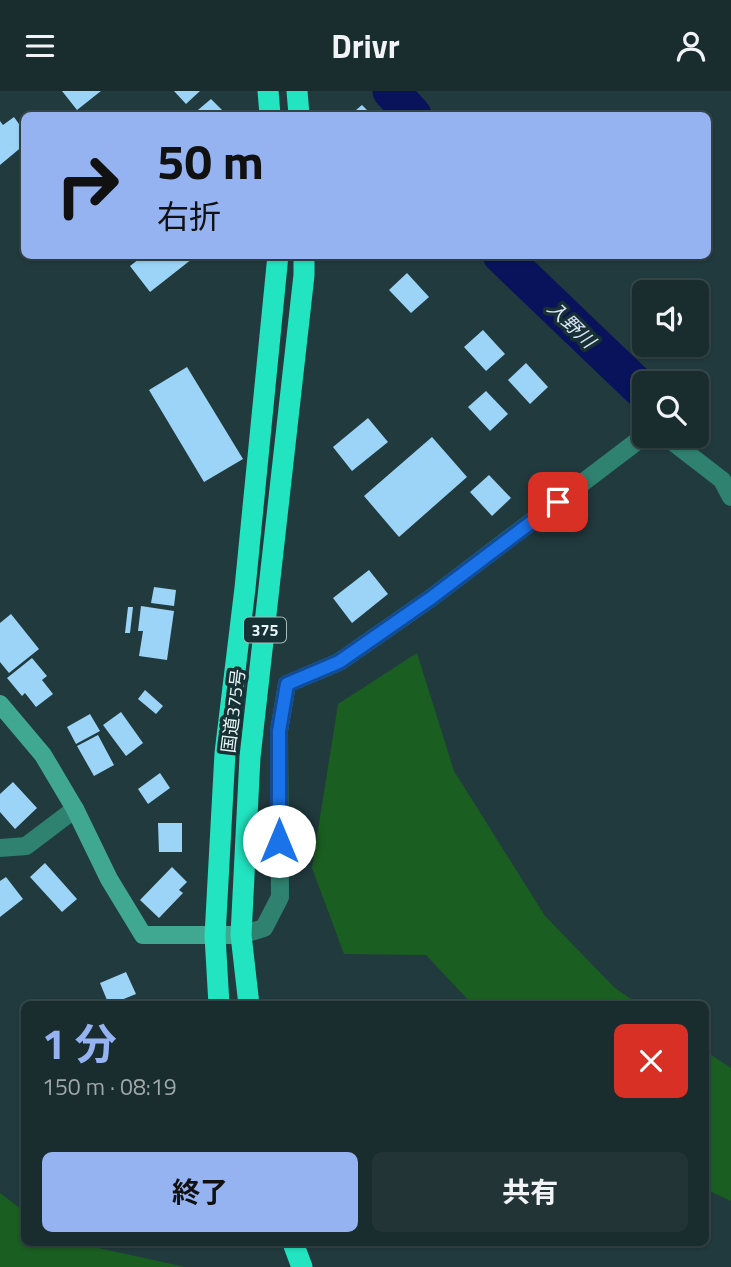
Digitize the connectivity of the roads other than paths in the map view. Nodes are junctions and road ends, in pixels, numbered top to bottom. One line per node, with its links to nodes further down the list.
1 (268, 91): 3 (highway)
2 (297, 91): 4 (highway)
3 (270, 112)
4 (299, 112)
5 (278, 259): 14 (highway, 国道375号 / 375)
6 (304, 259): 13 (highway, 国道375号 / 375)
7 (632, 445): 13 (street)
8 (680, 448): 9 (street)
9 (731, 497)
10 (0, 704): 11 (street)
11 (75, 809): 12 (street); 14 (street)
12 (0, 848)
13 (241, 935): 14 (street); 16 (highway, 国道375号 / 375)
14 (215, 936): 15 (highway, 国道375号 / 375)
15 (219, 1001)
16 (249, 1001)
17 (294, 1246): 18 (highway)
18 (302, 1267)

